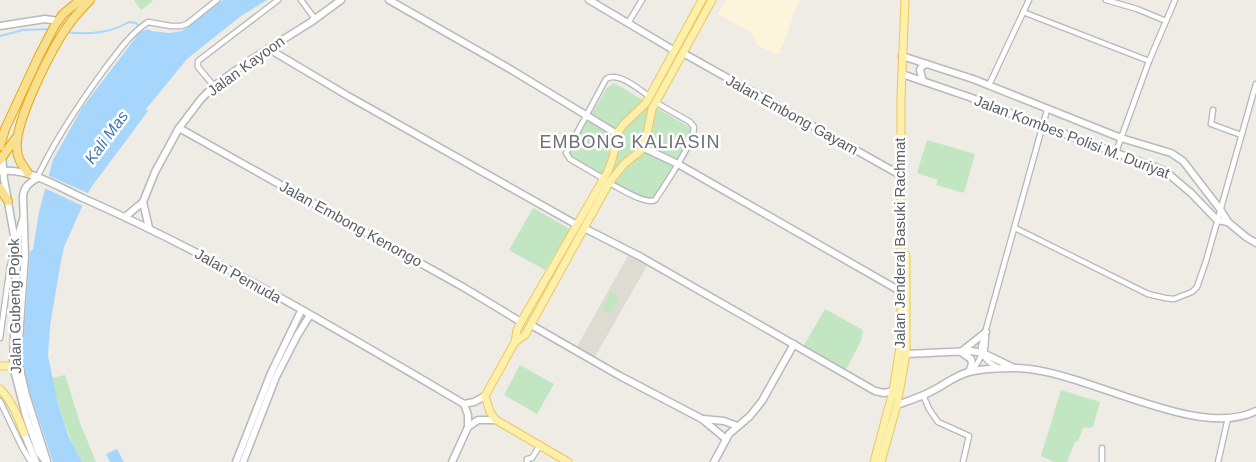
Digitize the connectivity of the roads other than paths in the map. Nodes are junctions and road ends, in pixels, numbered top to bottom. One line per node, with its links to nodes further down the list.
1 (80, 0): 19 (highway)
2 (90, 0): 42 (highway)
3 (218, 0): 52 (street)
4 (278, 0): 33 (street)
5 (300, 0): 17 (street)
6 (341, 0): 17 (street, Jalan Kayoon)
7 (388, 0): 37 (street)
8 (588, 0): 20 (street)
9 (642, 0): 20 (street)
10 (702, 0): 23 (main road)
11 (712, 0): 24 (main road)
12 (905, 0): 25 (main road, Jalan Jenderal Basuki Rachmat)
13 (1029, 0): 16 (street)
14 (1106, 0): 18 (street)
15 (1175, 0): 18 (street)
16 (1023, 12): 26 (street); 32 (street)
17 (315, 19): 22 (street, Jalan Kayoon)
18 (1166, 21): 26 (street)
19 (57, 23): 21 (street); 44 (highway)
20 (628, 23): 23 (street)
21 (0, 26)
22 (269, 49): 33 (street, Jalan Kayoon); 62 (street)
23 (675, 51): 34 (main road)
24 (683, 54): 34 (main road); 51 (street, Jalan Embong Gayam)
25 (902, 56): 27 (street, Jalan Kombes Polisi M. Duriyat); 28 (main road, Jalan Jenderal Basuki Rachmat)
26 (1149, 61): 43 (street)
27 (926, 64): 29 (street); 32 (street, Jalan Kombes Polisi M. Duriyat)
28 (902, 74): 29 (street, Jalan Kombes Polisi M. Duriyat); 30 (main road, Jalan Jenderal Basuki Rachmat)
29 (923, 80): 38 (street, Jalan Kombes Polisi M. Duriyat)
30 (903, 82): 51 (main road, Jalan Jenderal Basuki Rachmat); 78 (main road, Jalan Jenderal Basuki Rachmat)
31 (1256, 84): 41 (street)
32 (989, 85): 35 (street, Jalan Kombes Polisi M. Duriyat)
33 (214, 86): 39 (street, Jalan Kayoon)
34 (653, 99): 37 (street); 40 (main road); 45 (main road); 48 (street)
35 (1047, 110): 38 (street); 43 (street, Jalan Kombes Polisi M. Duriyat)
36 (1213, 110): 41 (street)
37 (587, 115): 40 (street); 53 (street)
38 (1042, 125): 46 (street, Jalan Kombes Polisi M. Duriyat); 64 (street)
39 (180, 128): 56 (street, Jalan Kayoon); 70 (street, Jalan Embong Kenongo)
40 (617, 134): 53 (main road)
41 (1241, 135): 57 (street)
42 (17, 136): 47 (highway); 50 (highway)
43 (1121, 138): 46 (street); 57 (street, Jalan Kombes Polisi M. Duriyat)
44 (0, 145): 47 (street, Jalan Gubeng Pojok)
45 (644, 148): 48 (street); 53 (main road)
46 (1116, 152): 60 (street, Jalan Kombes Polisi M. Duriyat)
47 (1, 159): 49 (street, Jalan Gubeng Pojok)
48 (678, 164): 53 (street); 67 (street)
49 (1, 171): 50 (street, Jalan Pemuda); 55 (street, Jalan Gubeng Pojok)
50 (28, 173): 52 (street, Jalan Pemuda)
51 (902, 176): 67 (main road, Jalan Jenderal Basuki Rachmat)
52 (38, 178): 58 (street, Jalan Gubeng Pojok); 59 (street, Jalan Pemuda)
53 (607, 181): 62 (main road)
54 (0, 188): 55 (highway)
55 (8, 201): 66 (street, Jalan Gubeng Pojok)
56 (142, 202): 59 (street, Jalan Kayoon); 63 (street)
57 (1220, 209): 60 (street); 61 (street, Jalan Kombes Polisi M. Duriyat)
58 (24, 217): 66 (street); 104 (street, Jalan Gubeng Pojok)
59 (125, 217): 63 (street, Jalan Pemuda)
60 (1217, 220): 61 (street); 64 (street)
61 (1228, 222): 65 (street)
62 (580, 226): 70 (main road); 71 (main road); 75 (street)
63 (150, 228): 68 (street, Jalan Pemuda)
64 (1015, 228): 72 (street)
65 (1256, 243)
66 (16, 245): 73 (street); 80 (street, Jalan Gubeng Pojok)
67 (900, 291): 84 (main road, Jalan Jenderal Basuki Rachmat)
68 (301, 311): 69 (street, Jalan Pemuda); 94 (street)
69 (310, 315): 88 (street, Jalan Pemuda); 94 (street)
70 (521, 322): 74 (main road)
71 (531, 325): 74 (main road); 92 (street)
72 (986, 332): 76 (street); 77 (street)
73 (0, 338)
74 (515, 342): 86 (main road)
75 (794, 344): 84 (street); 95 (street)
76 (961, 351): 77 (street); 78 (street); 82 (street)
77 (984, 351): 81 (street); 81 (street); 82 (street)
78 (906, 354): 89 (main road, Jalan Jenderal Basuki Rachmat)
79 (1, 366): 80 (main road)
80 (13, 366): 104 (street, Jalan Gubeng Pojok)
81 (1016, 368): 82 (street); 91 (street)
82 (971, 371): 85 (street)
83 (0, 388): 97 (main road)
84 (893, 391): 111 (main road, Jalan Jenderal Basuki Rachmat)
85 (923, 395): 89 (street); 113 (street)
86 (485, 396): 88 (street); 93 (main road)
87 (0, 401): 102 (street)
88 (464, 404): 96 (street)
89 (897, 405): 112 (main road, Jalan Jenderal Basuki Rachmat)
90 (1256, 411): 91 (street)
91 (1228, 418): 115 (street)
92 (702, 419): 95 (street); 98 (street)
93 (496, 420): 96 (street); 99 (main road)
94 (254, 426): 105 (street); 106 (street)
95 (737, 426): 98 (street)
96 (468, 427): 107 (street)
97 (24, 433): 103 (street)
98 (726, 439): 110 (street)
99 (540, 445): 101 (street); 109 (main road)
100 (1102, 448): 114 (street)
101 (533, 460): 108 (street)
102 (31, 462)
103 (36, 462)
104 (47, 462)
105 (236, 462)
106 (243, 462)
107 (452, 462)
108 (527, 462)
109 (568, 462)
110 (715, 462)
111 (874, 462)
112 (881, 462)
113 (963, 462)
114 (1102, 462)
115 (1218, 462)

